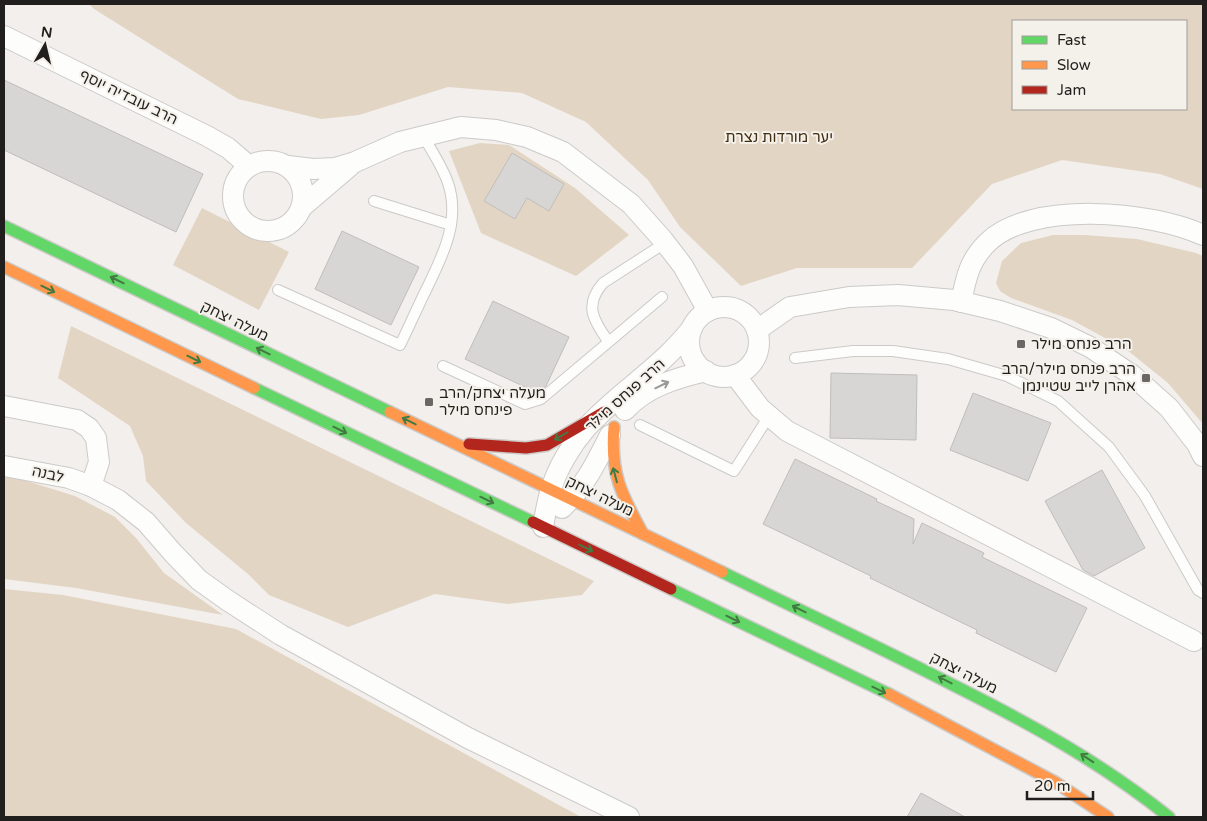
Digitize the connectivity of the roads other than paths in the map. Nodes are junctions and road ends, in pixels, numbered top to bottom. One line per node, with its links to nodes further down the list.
1 (4, 36): 4 (street, הרב עובדיה יוסף)
2 (423, 136): 3 (street); 8 (lane); 11 (street)
3 (355, 162): 5 (street); 7 (street)
4 (249, 166): 5 (street); 7 (street)
5 (288, 166): 7 (street)
6 (374, 200): 8 (lane)
7 (302, 207)
8 (451, 225): 13 (lane)
9 (4, 226): 28 (street, מעלה יצחק, one-way to 9)
10 (1203, 235): 15 (street)
11 (665, 243): 16 (street); 19 (lane)
12 (4, 268): 34 (street, one-way to 34)
13 (278, 290)
14 (662, 297): 19 (lane)
15 (962, 302): 18 (street); 29 (street)
16 (708, 311): 17 (street); 18 (street)
17 (692, 328): 22 (street); 26 (street, הרב פנחס מילר)
18 (757, 330): 23 (street)
19 (608, 341): 21 (lane)
20 (795, 358): 36 (lane)
21 (443, 366)
22 (706, 371): 23 (street); 26 (street, הרב פנחס מילר, one-way to 22)
23 (734, 375): 25 (street)
24 (4, 406): 31 (street)
25 (769, 416): 27 (lane); 37 (street)
26 (609, 420): 28 (street, one-way to 28); 32 (street, הרב פנחס מילר); 33 (street, הרב פנחס מילר); 35 (street, one-way to 26)
27 (640, 425)
28 (453, 442): 32 (street, מעלה יצחק)
29 (1203, 456)
30 (4, 466): 31 (street, לבנה)
31 (92, 486): 38 (street, לבנה)
32 (551, 489): 33 (street, מעלה יצחק); 34 (street, הרב פנחס מילר)
33 (571, 499): 34 (street, הרב פנחס מילר); 35 (street, מעלה יצחק)
34 (543, 527): 39 (street, one-way to 39)
35 (644, 534): 40 (street, מעלה יצחק, one-way to 35)
36 (1203, 593)
37 (1194, 641)
38 (629, 817)
39 (1108, 817)
40 (1169, 817)

